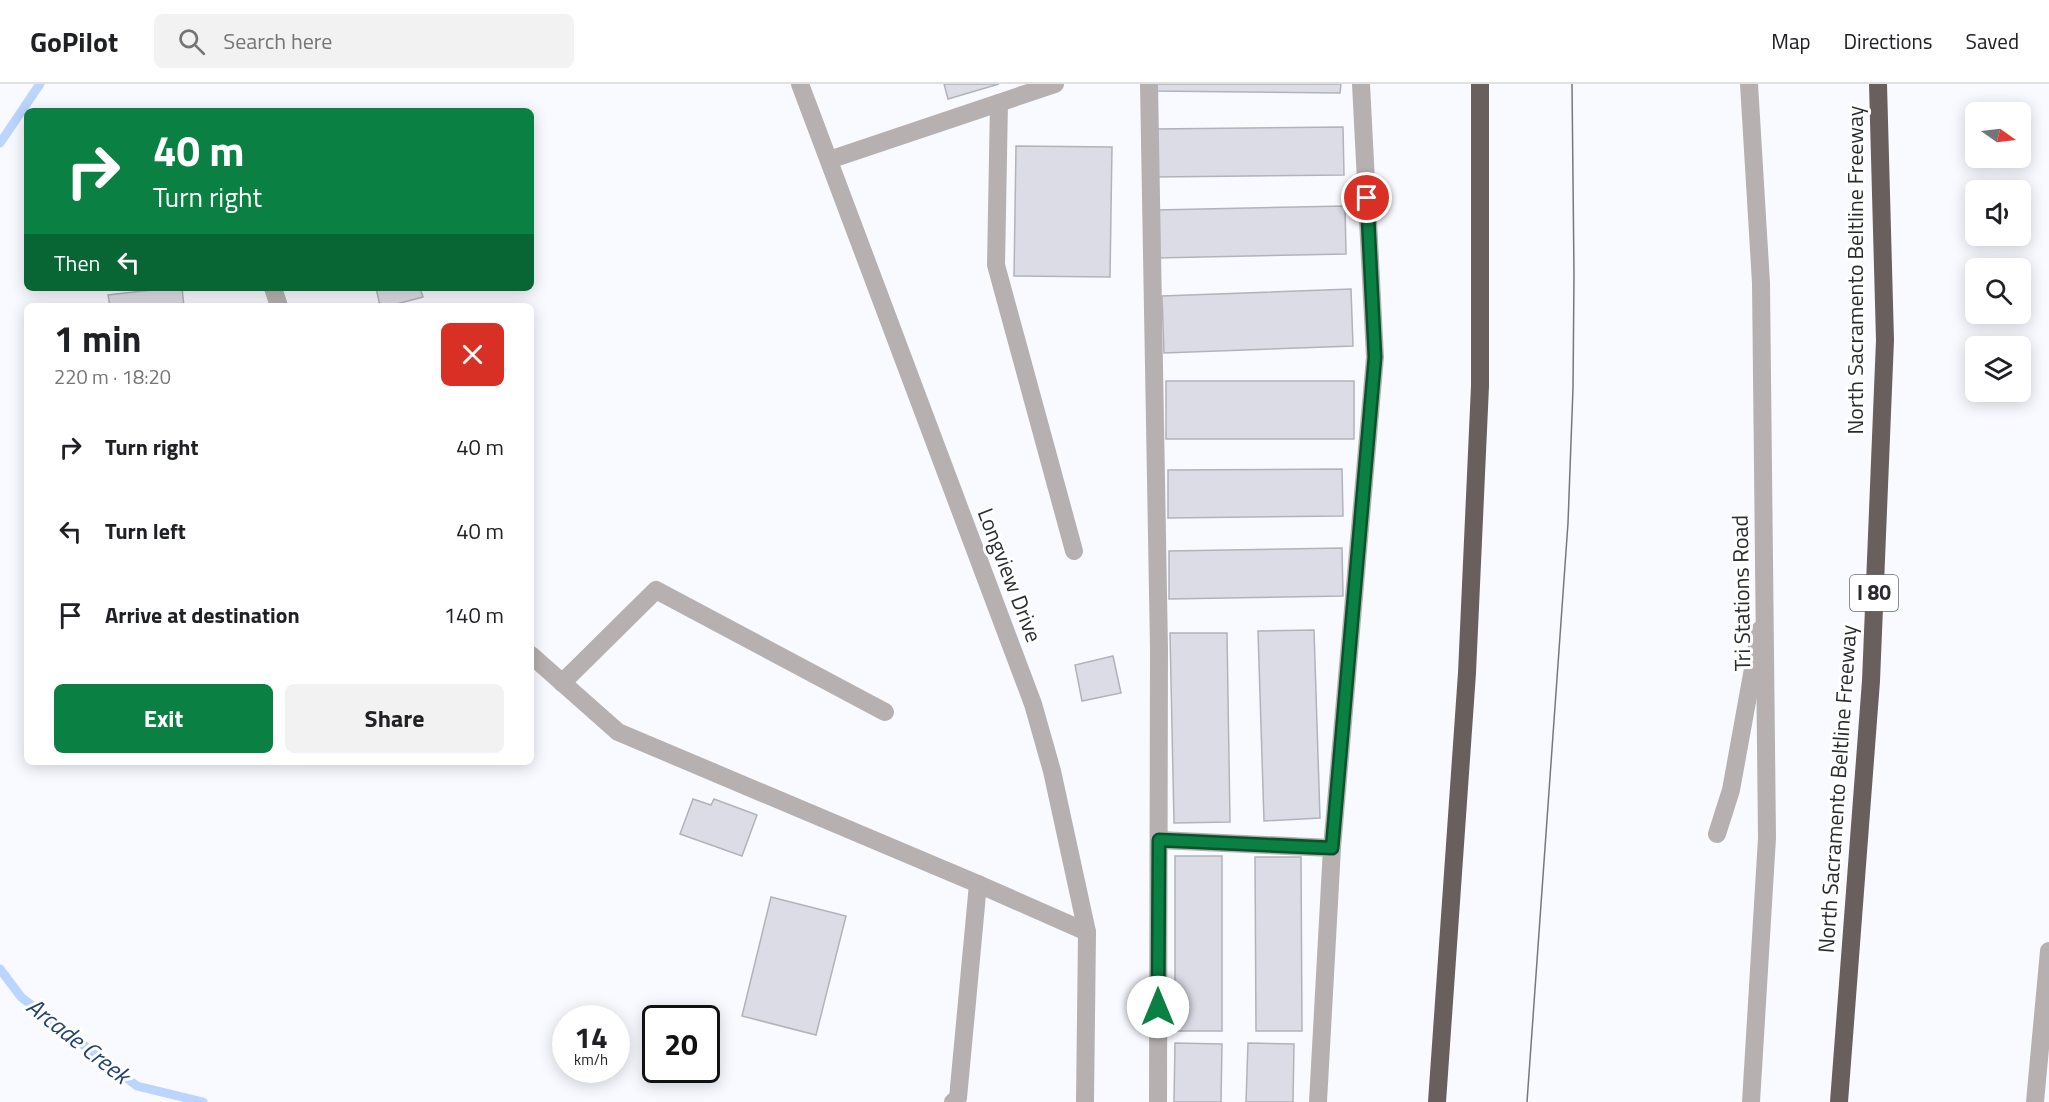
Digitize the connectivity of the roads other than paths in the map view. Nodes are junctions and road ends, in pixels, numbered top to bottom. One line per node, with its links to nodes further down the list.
1 (800, 84): 9 (street, Longview Drive)
2 (1055, 84): 8 (street)
3 (1149, 84): 16 (street)
4 (1361, 84): 17 (street)
5 (1480, 84): 25 (highway)
6 (1749, 84): 11 (street, Tri Stations Road)
7 (1878, 84): 27 (highway, North Sacramento Beltline Freeway / I 80)
8 (999, 103): 9 (street); 10 (street)
9 (829, 160): 19 (street, Longview Drive)
10 (1074, 551)
11 (1766, 598): 15 (street); 26 (street, Tri Stations Road)
12 (534, 658): 13 (street)
13 (562, 682): 14 (street); 18 (street)
14 (885, 712)
15 (1717, 834)
16 (1159, 840): 17 (street); 23 (street)
17 (1332, 848): 24 (street)
18 (978, 884): 19 (street); 21 (street)
19 (1087, 932): 22 (street, Longview Drive)
20 (2049, 951): 28 (street)
21 (953, 1102)
22 (1085, 1102)
23 (1158, 1102)
24 (1318, 1102)
25 (1437, 1102)
26 (1751, 1102)
27 (1839, 1102)
28 (2035, 1102)

